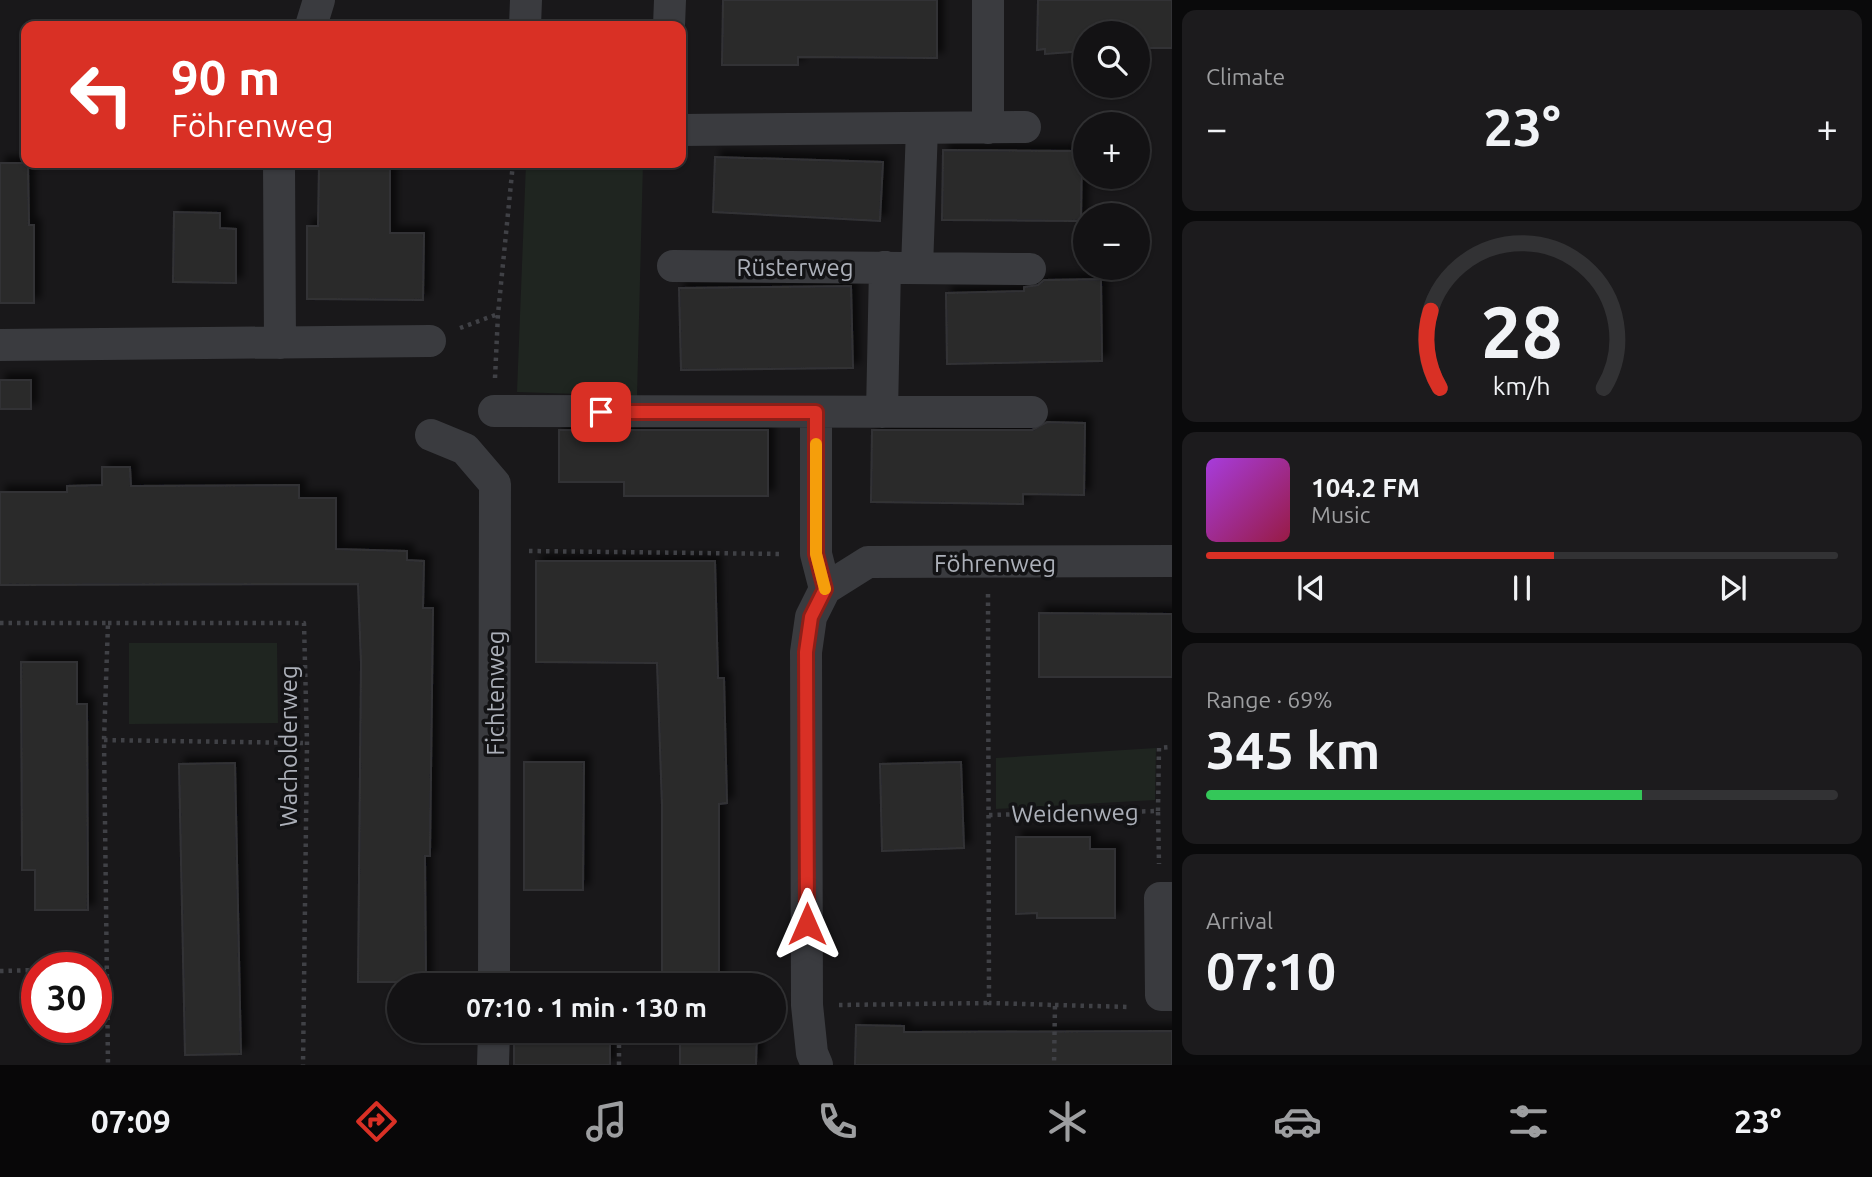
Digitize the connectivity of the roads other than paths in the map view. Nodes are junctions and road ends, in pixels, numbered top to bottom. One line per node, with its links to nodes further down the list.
1 (318, 0): 5 (street)
2 (526, 0): 6 (street)
3 (670, 0): 7 (street)
4 (988, 0): 10 (street)
5 (312, 21)
6 (525, 21)
7 (669, 21)
8 (1025, 127): 10 (street)
9 (922, 128): 10 (street); 11 (street); 15 (street)
10 (988, 128)
11 (686, 130)
12 (279, 168): 18 (street)
13 (673, 267): 14 (street, Rüsterweg)
14 (885, 267): 15 (street, Rüsterweg); 22 (street)
15 (917, 268): 16 (street, Rüsterweg)
16 (1030, 269)
17 (430, 341): 18 (street)
18 (280, 343): 19 (street)
19 (0, 345)
20 (494, 411): 21 (street)
21 (816, 412): 22 (street); 26 (street)
22 (882, 412): 23 (street)
23 (1032, 412)
24 (430, 435): 28 (street, Fichtenweg)
25 (1172, 561): 26 (street, Föhrenweg)
26 (825, 589): 32 (street)
27 (1166, 898): 29 (street)
28 (494, 973)
29 (1167, 995)
30 (494, 1043): 31 (street)
31 (493, 1065)
32 (817, 1065)

